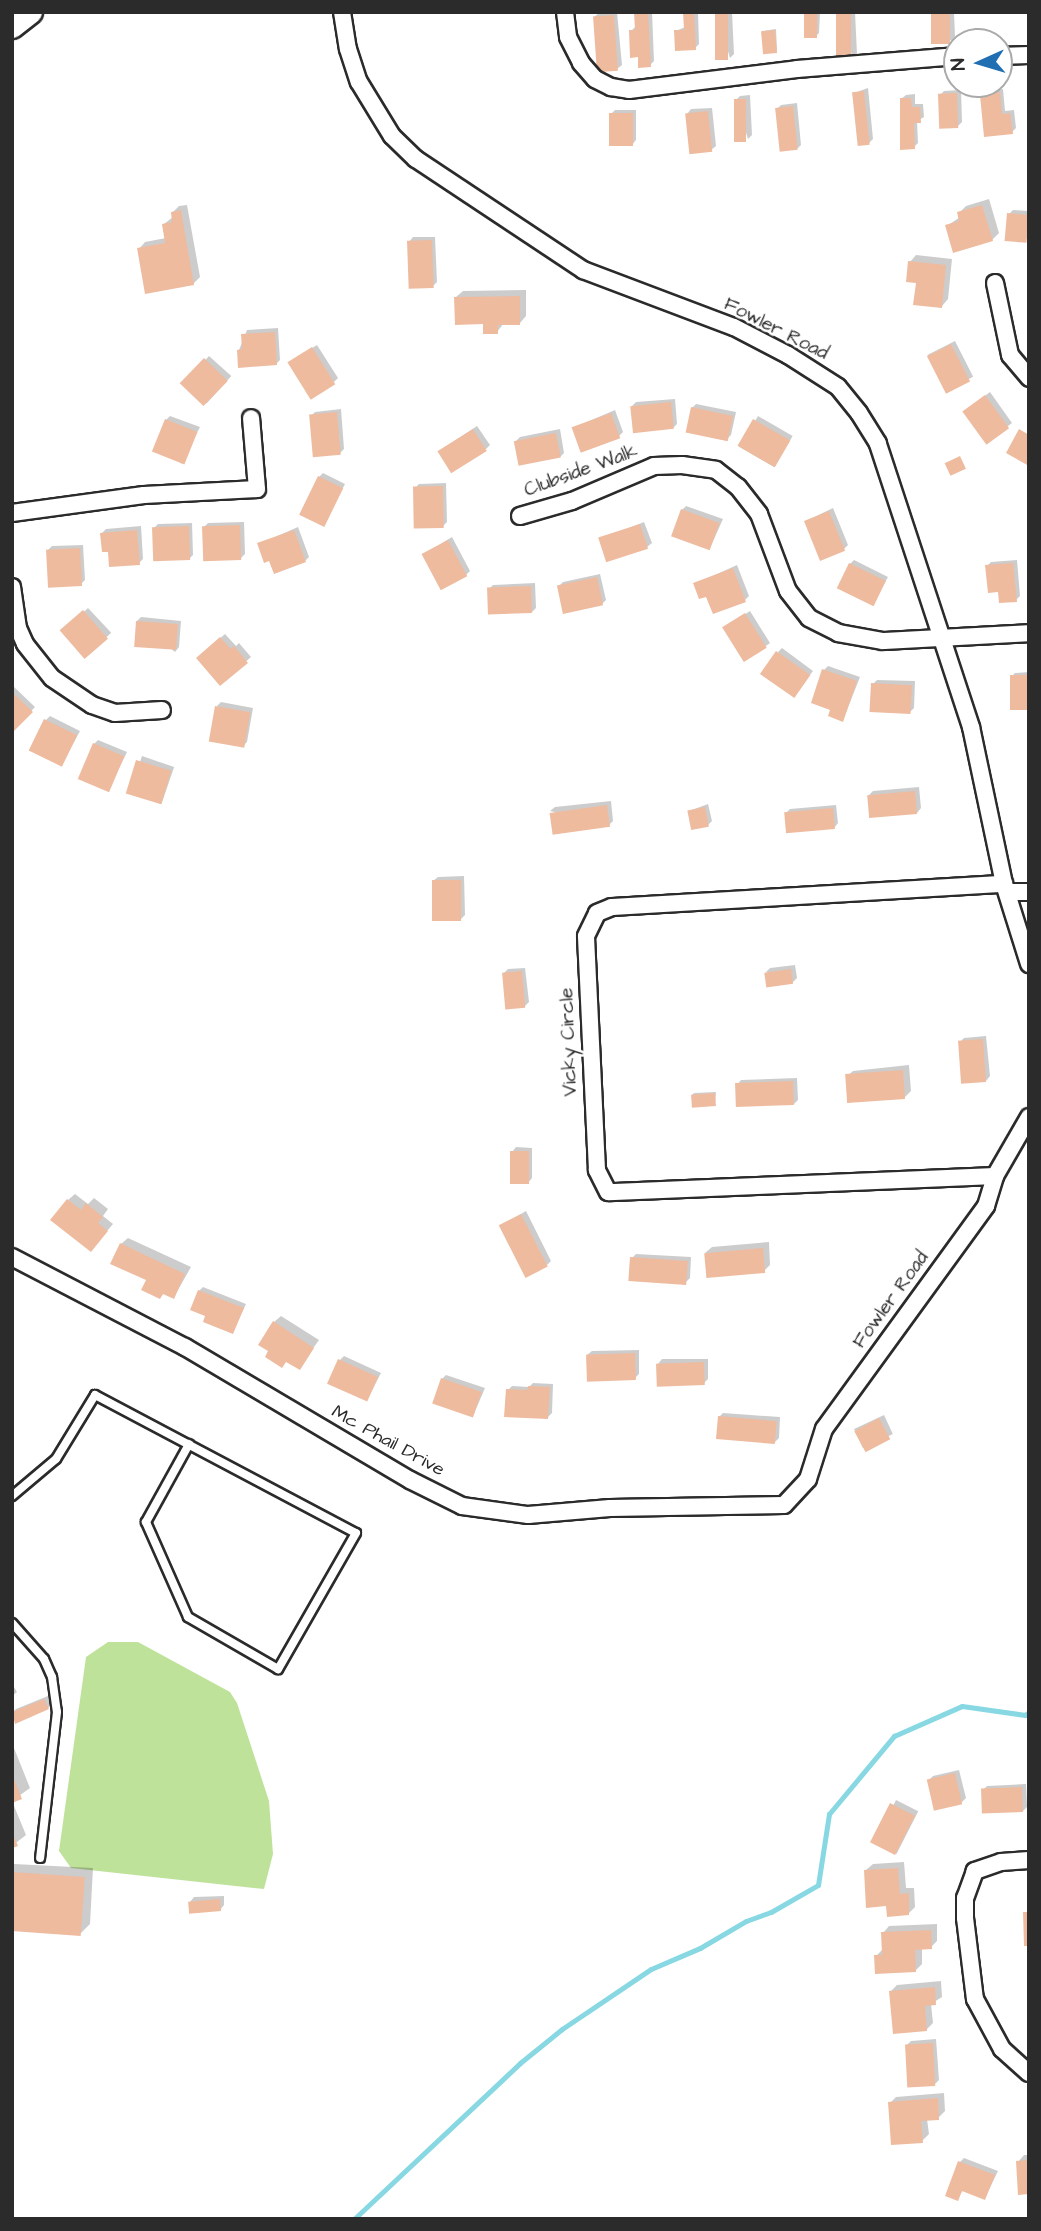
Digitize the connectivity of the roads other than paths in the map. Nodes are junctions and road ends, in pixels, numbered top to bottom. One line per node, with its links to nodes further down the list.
1 (31, 12): 4 (main road)
2 (342, 12): 13 (street, Fowler Road)
3 (565, 12): 5 (street)
4 (12, 27)
5 (943, 57)
6 (995, 283): 7 (street)
7 (1029, 378)
8 (251, 418): 9 (street)
9 (12, 513)
10 (520, 516): 13 (street, Clubside Walk)
11 (12, 587): 14 (street)
12 (1029, 633): 13 (street, Clubside Walk)
13 (943, 636): 15 (street, Fowler Road)
14 (162, 710)
15 (1005, 888): 16 (street); 17 (street, Fowler Road); 19 (street, Vicky Circle)
16 (1029, 891)
17 (1029, 964)
18 (1029, 1117): 19 (street, Fowler Road)
19 (995, 1176): 23 (street, Fowler Road)
20 (12, 1257): 23 (street, Mc Phail Drive)
21 (189, 1444): 21 (lane); 22 (lane)
22 (12, 1496)
23 (783, 1505)
24 (12, 1623): 25 (lane)
25 (40, 1858)
26 (1029, 1860): 27 (street)
27 (1029, 2073)

